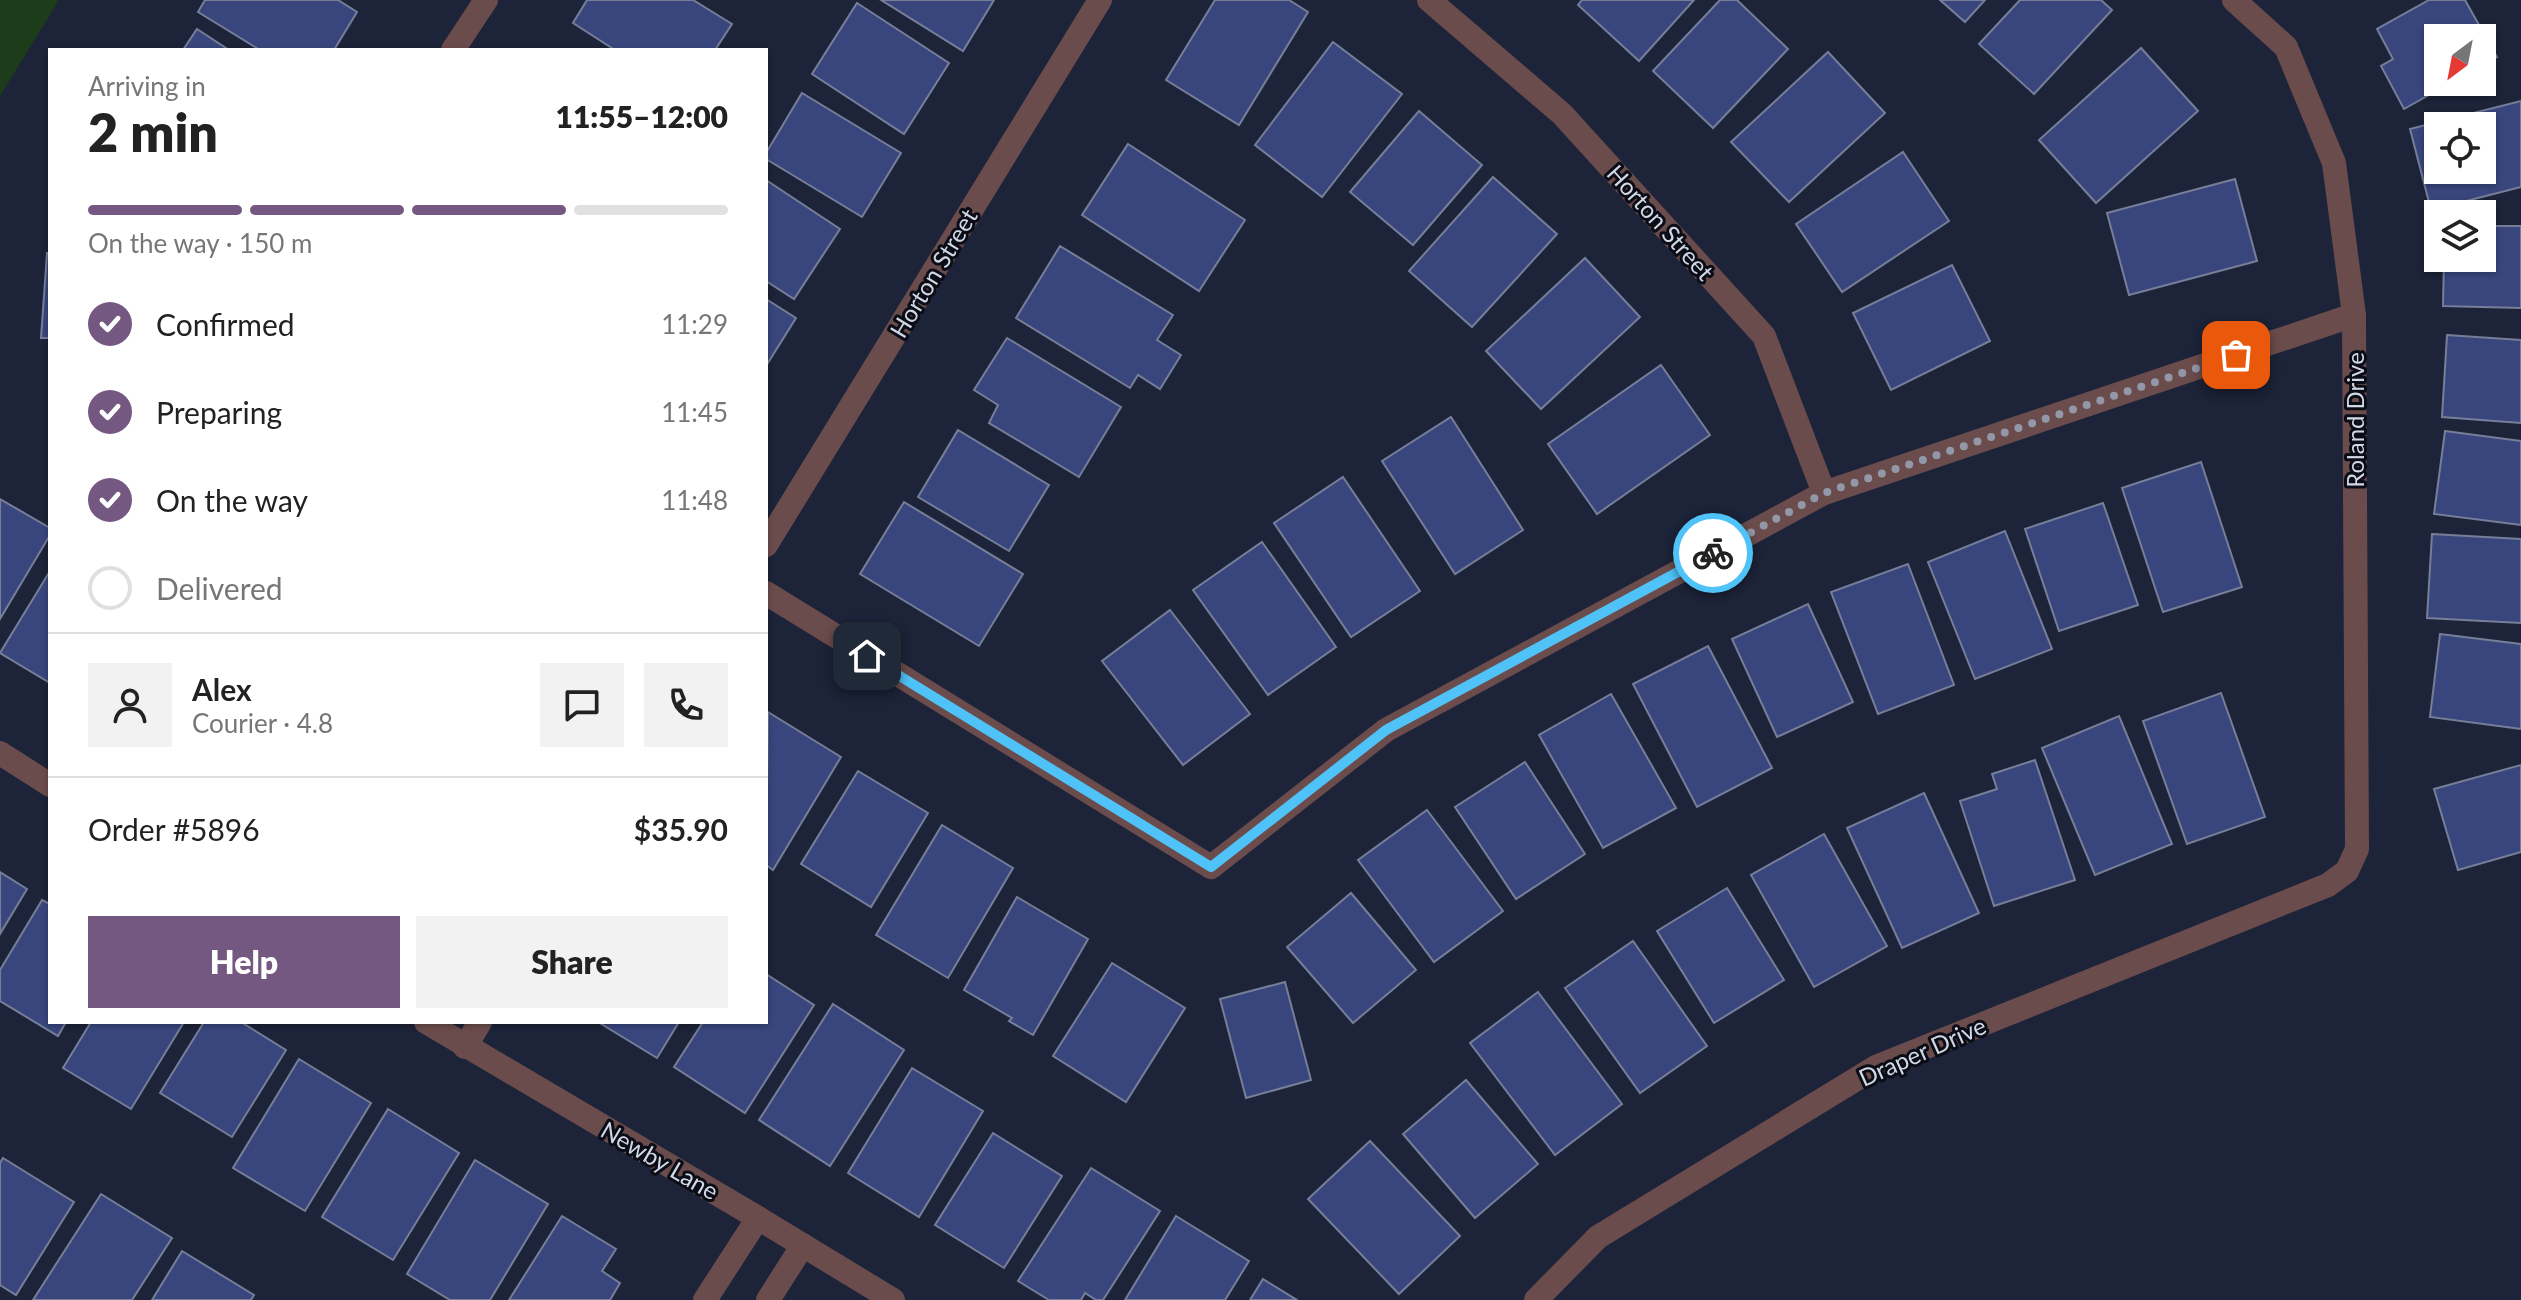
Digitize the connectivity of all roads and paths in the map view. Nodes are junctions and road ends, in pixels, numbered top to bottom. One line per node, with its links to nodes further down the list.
1 (486, 0): 5 (street)
2 (1100, 0): 8 (street, Horton Street)
3 (1429, 0): 7 (street, Horton Street)
4 (2234, 0): 6 (street, Roland Drive)
5 (454, 48)
6 (2354, 315): 7 (street); 12 (street, Roland Drive)
7 (1824, 493): 9 (street)
8 (768, 542)
9 (768, 594)
10 (0, 753): 11 (street)
11 (48, 784)
12 (2347, 871): 21 (street, Draper Drive)
13 (429, 1024): 15 (street, Newby Lane)
14 (479, 1024): 15 (street)
15 (465, 1047): 16 (street, Newby Lane)
16 (758, 1218): 17 (street, Newby Lane); 18 (street)
17 (803, 1245): 19 (street); 20 (street, Newby Lane)
18 (705, 1300)
19 (768, 1300)
20 (893, 1300)
21 (1536, 1300)

